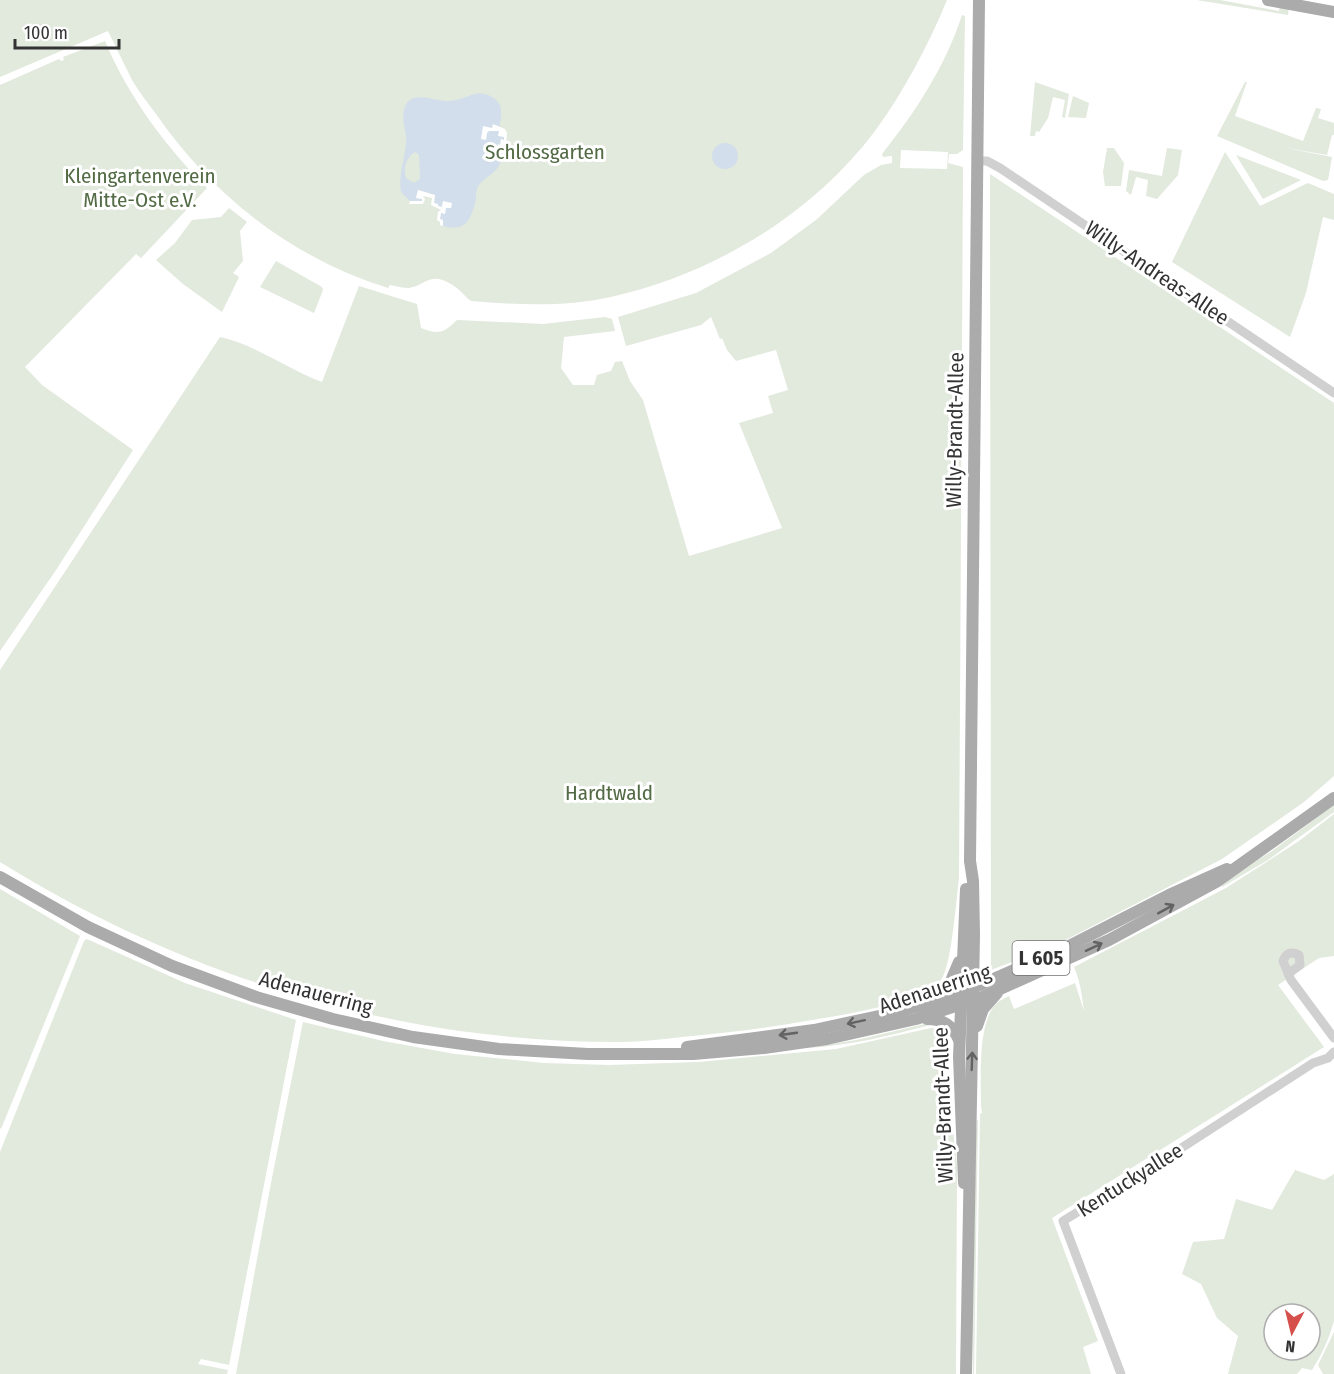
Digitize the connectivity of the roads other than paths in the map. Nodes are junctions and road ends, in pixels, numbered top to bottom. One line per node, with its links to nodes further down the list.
1 (979, 0): 5 (main road, Willy-Brandt-Allee)
2 (1268, 0): 3 (main road)
3 (1312, 3): 4 (main road)
4 (1334, 12)
5 (977, 161): 6 (street, Willy-Andreas-Allee); 8 (main road, Willy-Brandt-Allee)
6 (1334, 393)
7 (1334, 798): 9 (main road, Adenauerring / L 605)
8 (970, 861): 11 (main road, Willy-Brandt-Allee); 13 (main road, Willy-Brandt-Allee)
9 (1242, 863): 13 (main road, Adenauerring / L 605); 14 (main road, Adenauerring / L 605, one-way to 9)
10 (0, 877): 24 (main road, Adenauerring)
11 (963, 949): 15 (main road, Willy-Brandt-Allee); 17 (main road)
12 (1288, 974): 21 (street)
13 (974, 987): 15 (main road, Adenauerring / L 605); 16 (main road, Willy-Brandt-Allee)
14 (1003, 989): 16 (main road, Adenauerring / L 605); 20 (main road)
15 (961, 991): 17 (main road, Adenauerring); 18 (main road, Willy-Brandt-Allee)
16 (973, 1000): 18 (main road, Adenauerring); 20 (main road, Willy-Brandt-Allee)
17 (933, 1002): 24 (main road, Adenauerring, one-way to 24)
18 (960, 1005): 19 (main road, Adenauerring); 22 (main road, Willy-Brandt-Allee)
19 (916, 1019): 22 (main road); 24 (main road, Adenauerring)
20 (972, 1038): 25 (main road, Willy-Brandt-Allee, one-way to 20)
21 (1334, 1038)
22 (959, 1040): 25 (main road, Willy-Brandt-Allee)
23 (1334, 1052): 27 (street, Kentuckyallee)
24 (647, 1054)
25 (968, 1205): 26 (main road, Willy-Brandt-Allee)
26 (966, 1374)
27 (1121, 1374)

